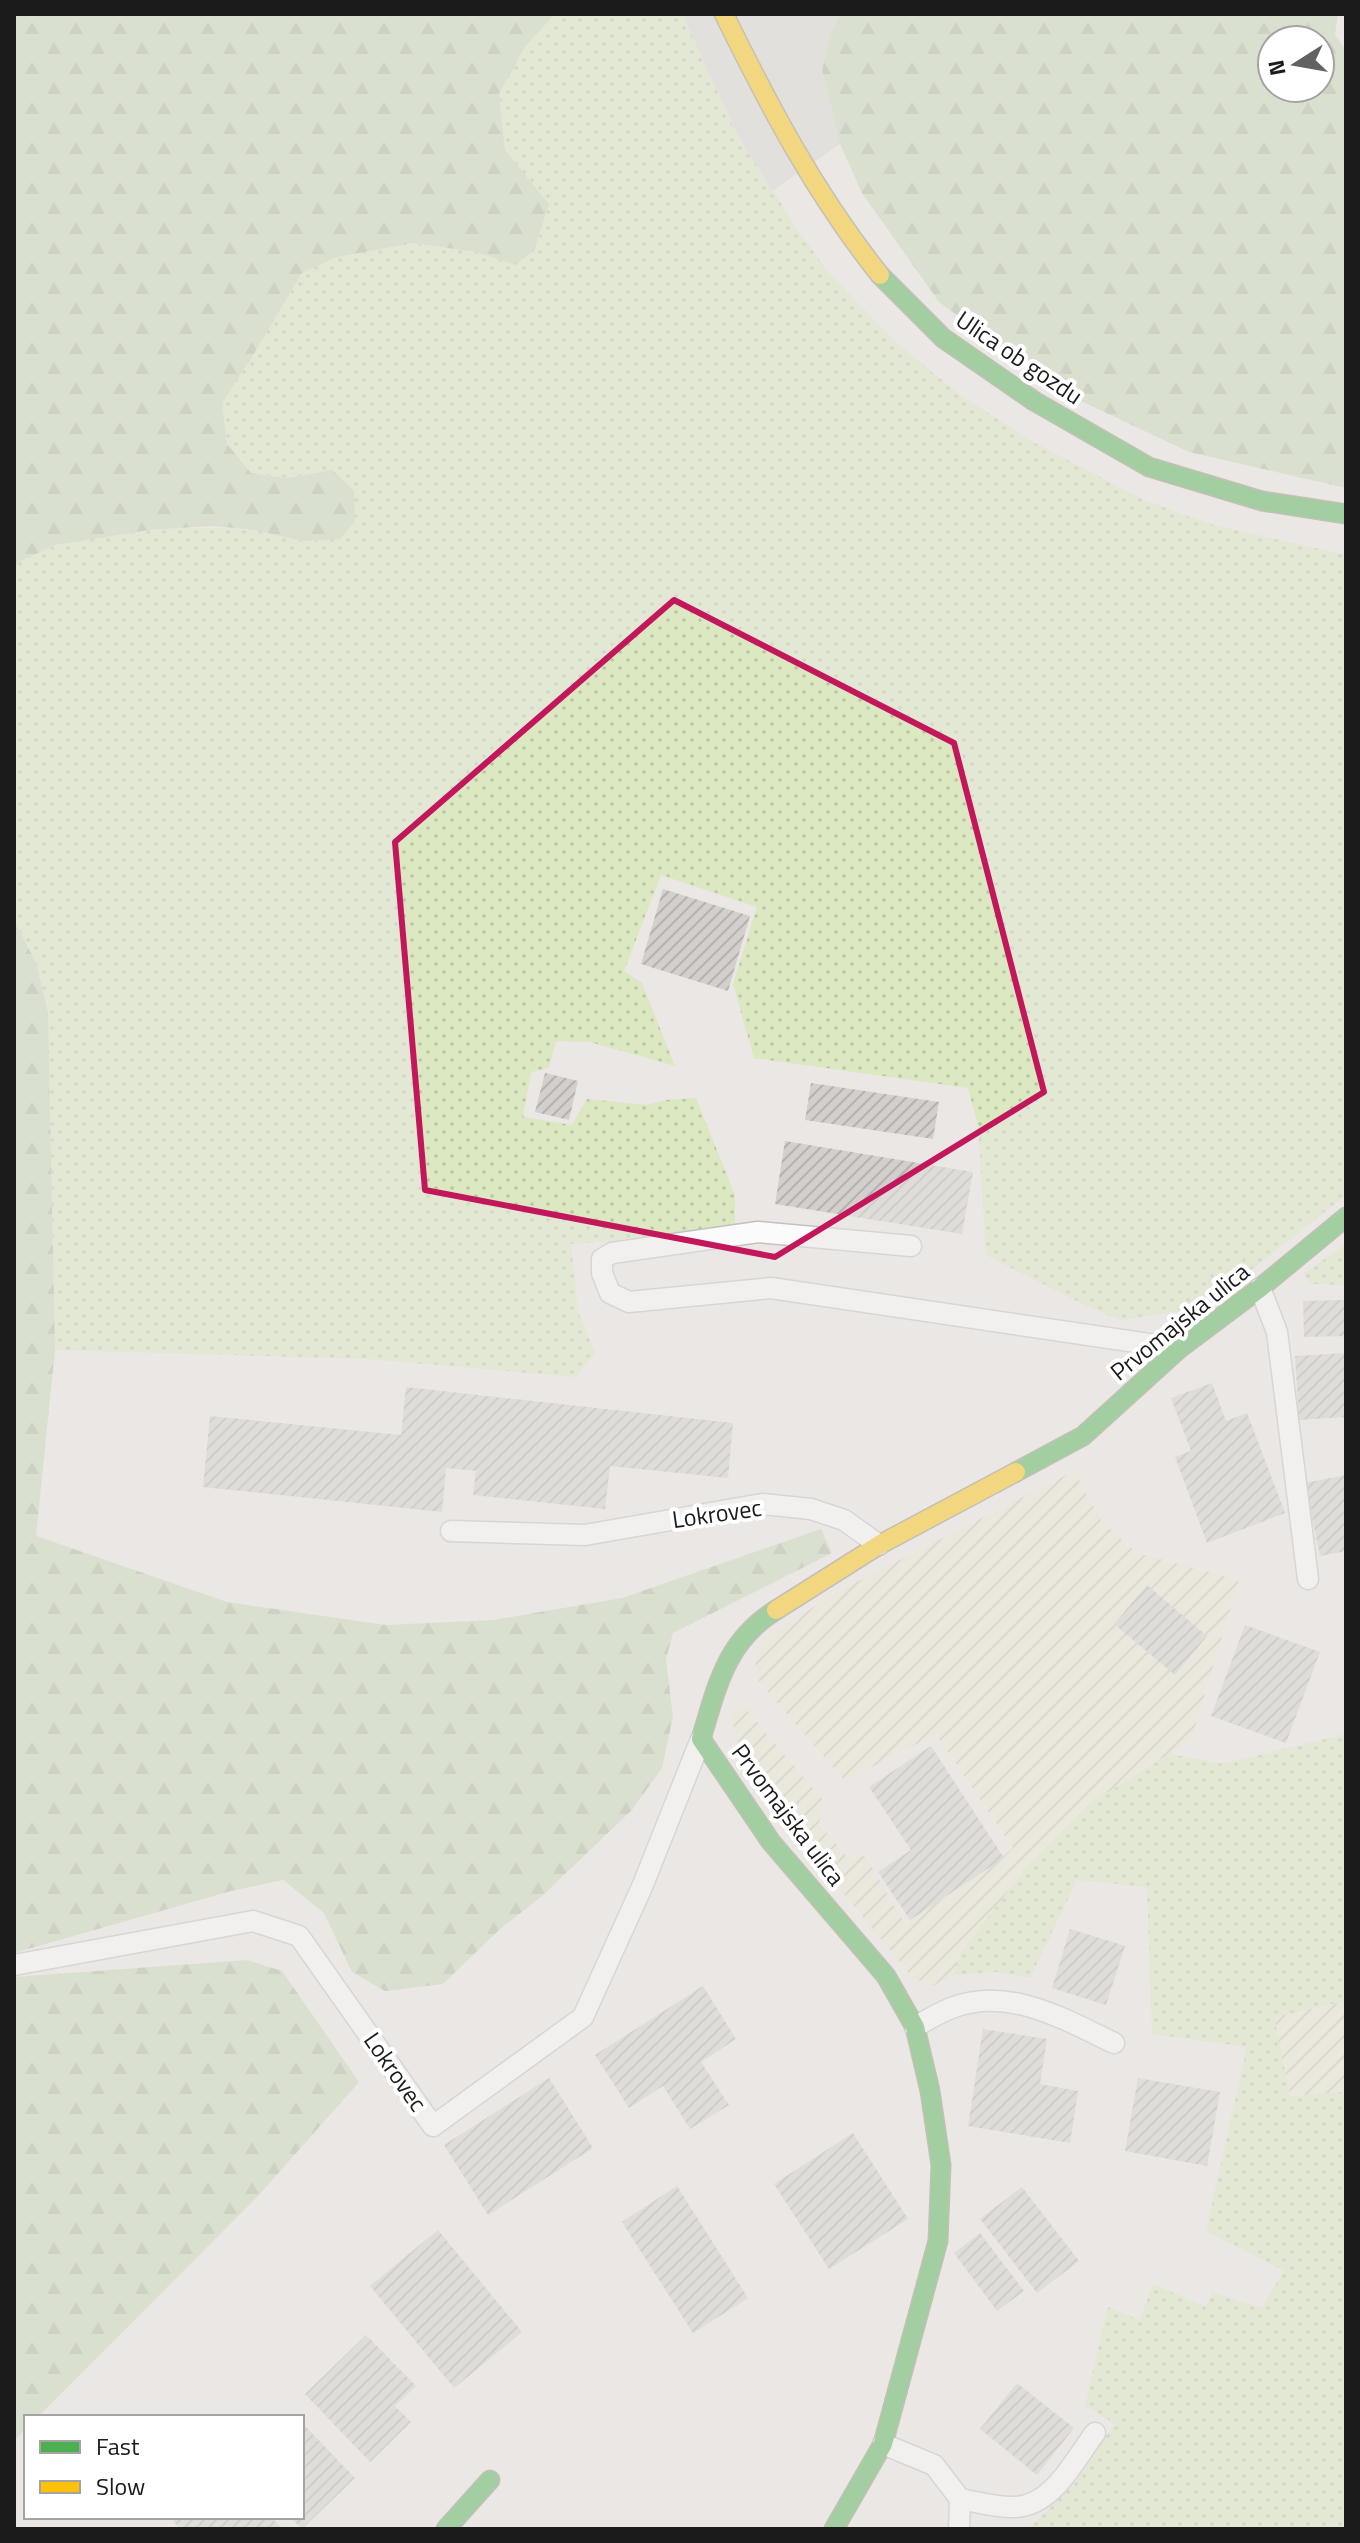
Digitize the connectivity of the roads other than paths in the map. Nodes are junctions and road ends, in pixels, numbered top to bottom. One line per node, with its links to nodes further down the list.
1 (724, 14): 2 (street, Ulica ob gozdu)
2 (1346, 514)
3 (1346, 1217): 5 (street, Prvomajska ulica)
4 (911, 1246): 6 (lane)
5 (1260, 1288): 6 (street, Prvomajska ulica); 9 (lane)
6 (1180, 1348): 8 (street, Prvomajska ulica)
7 (451, 1531): 8 (lane, Lokrovec)
8 (879, 1545): 10 (street, Prvomajska ulica)
9 (1308, 1579)
10 (701, 1739): 11 (lane, Lokrovec); 12 (street, Prvomajska ulica)
11 (14, 1965)
12 (915, 2027): 13 (lane); 15 (street, Prvomajska ulica)
13 (1114, 2043)
14 (1095, 2433): 17 (lane)
15 (883, 2444): 17 (lane); 19 (street, Prvomajska ulica)
16 (490, 2480): 18 (street)
17 (960, 2499): 20 (lane)
18 (446, 2529)
19 (834, 2529)
20 (959, 2529)

